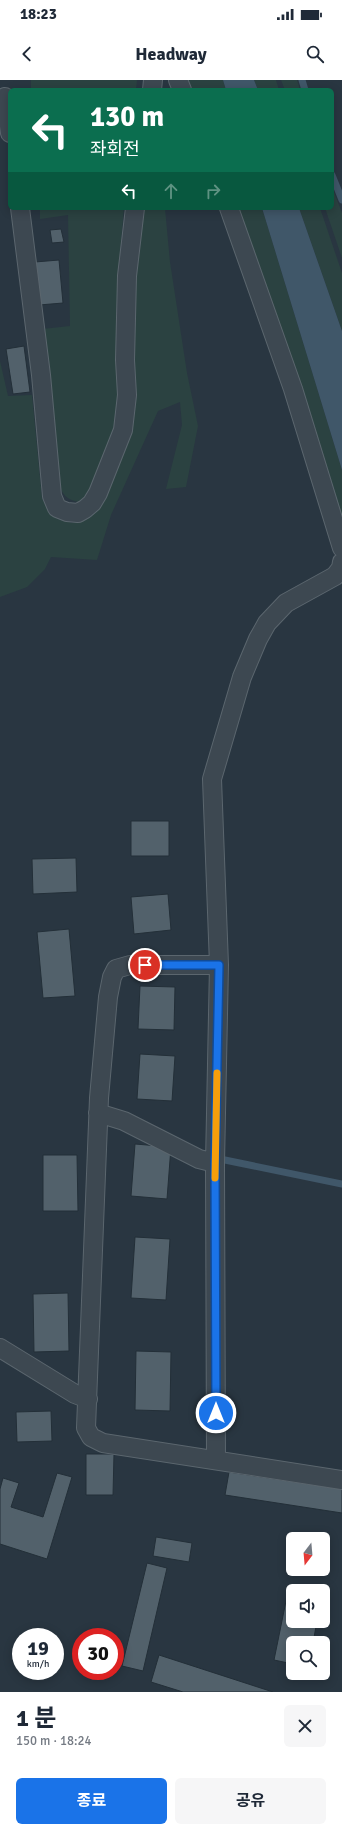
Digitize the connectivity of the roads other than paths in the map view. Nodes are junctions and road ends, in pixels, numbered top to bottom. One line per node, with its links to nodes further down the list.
1 (5, 97): 2 (street)
2 (8, 119)
3 (20, 210): 4 (street)
4 (135, 210)
5 (230, 210): 6 (street)
6 (342, 548)
7 (342, 562): 8 (street)
8 (219, 965): 9 (street); 10 (street)
9 (98, 1114): 10 (street); 12 (street)
10 (215, 1163): 13 (street)
11 (0, 1348): 12 (street)
12 (88, 1399): 13 (street)
13 (216, 1460): 14 (street)
14 (342, 1480)

